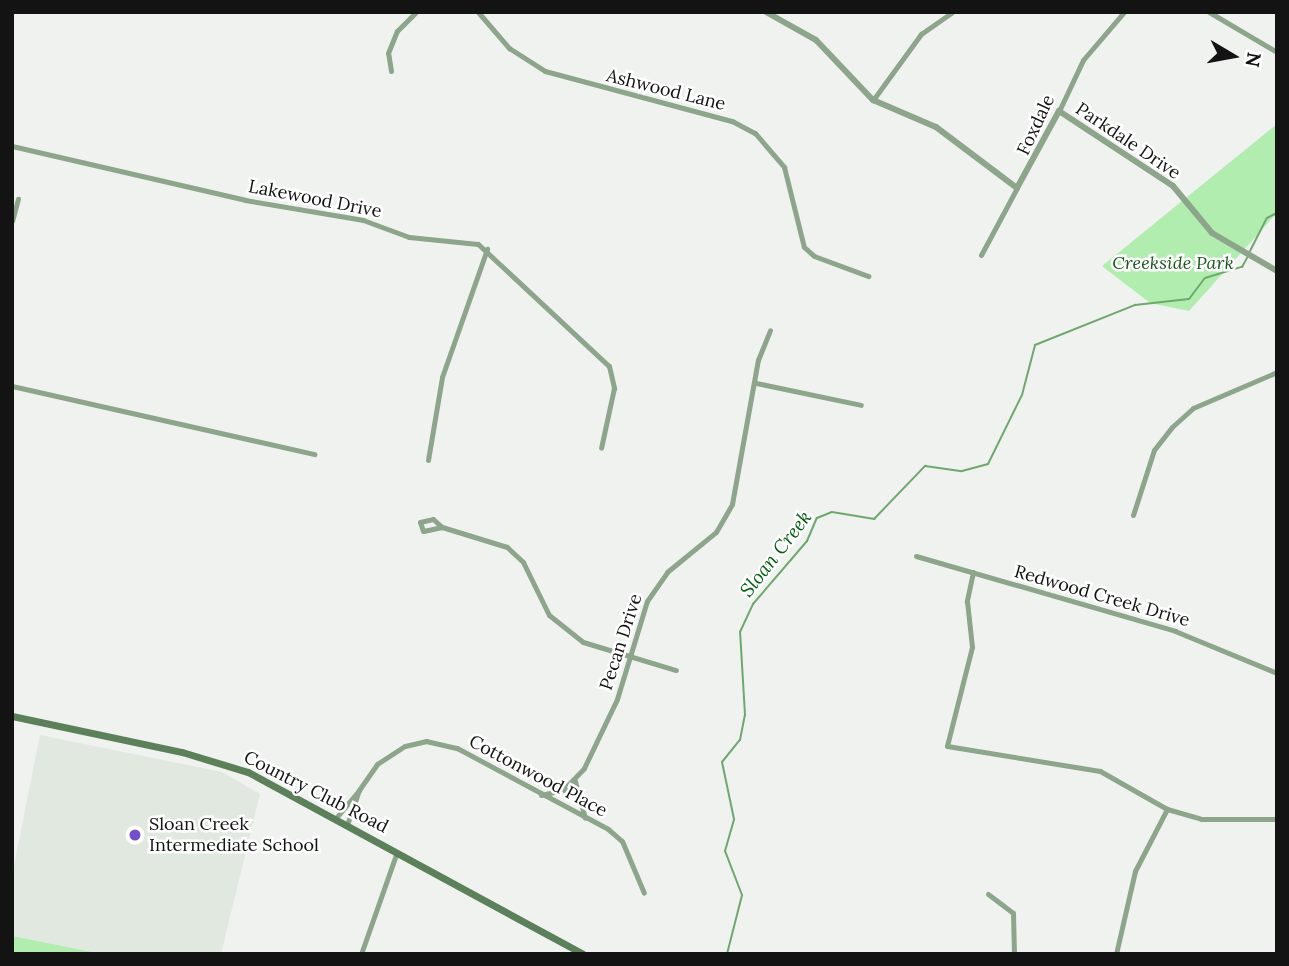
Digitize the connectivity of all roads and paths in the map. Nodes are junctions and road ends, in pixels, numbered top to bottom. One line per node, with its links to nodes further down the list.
1 (416, 12): 8 (street)
2 (478, 12): 18 (street, Ashwood Lane)
3 (765, 12): 9 (street)
4 (951, 12): 9 (street)
5 (1125, 12): 10 (street, Foxdale)
6 (1209, 12): 7 (street)
7 (1277, 52)
8 (391, 71)
9 (873, 100): 12 (street)
10 (1059, 111): 12 (street, Foxdale); 17 (street, Parkdale Drive)
11 (12, 145): 15 (street, Lakewood Drive)
12 (1017, 188): 16 (street, Foxdale)
13 (18, 199): 14 (street)
14 (12, 221)
15 (488, 249): 24 (street, Lakewood Drive); 26 (street)
16 (981, 255)
17 (1277, 271)
18 (868, 276)
19 (770, 330): 21 (street, Pecan Drive)
20 (1277, 372): 27 (street)
21 (756, 383): 23 (street); 31 (street, Pecan Drive)
22 (12, 386): 25 (street)
23 (861, 405)
24 (601, 448)
25 (314, 454)
26 (428, 460)
27 (1133, 515)
28 (442, 527): 31 (street)
29 (916, 556): 30 (street, Redwood Creek Drive)
30 (973, 572): 33 (street, Redwood Creek Drive); 38 (street)
31 (630, 657): 32 (street); 35 (street, Pecan Drive)
32 (676, 670)
33 (1277, 673)
34 (12, 716): 40 (main road, Country Club Road)
35 (575, 781): 37 (street); 39 (street)
36 (359, 790): 37 (street, Cottonwood Place); 40 (street, Cottonwood Place); 42 (street, Cottonwood Place)
37 (541, 795): 39 (street, Cottonwood Place)
38 (1167, 809): 41 (street); 49 (street)
39 (585, 818): 44 (street, Cottonwood Place)
40 (335, 819): 42 (main road, Country Club Road)
41 (1277, 819)
42 (348, 825): 43 (main road, Country Club Road)
43 (397, 852): 46 (street); 47 (main road, Country Club Road)
44 (644, 893)
45 (988, 894): 48 (street)
46 (361, 954)
47 (583, 954)
48 (1013, 954)
49 (1116, 954)

